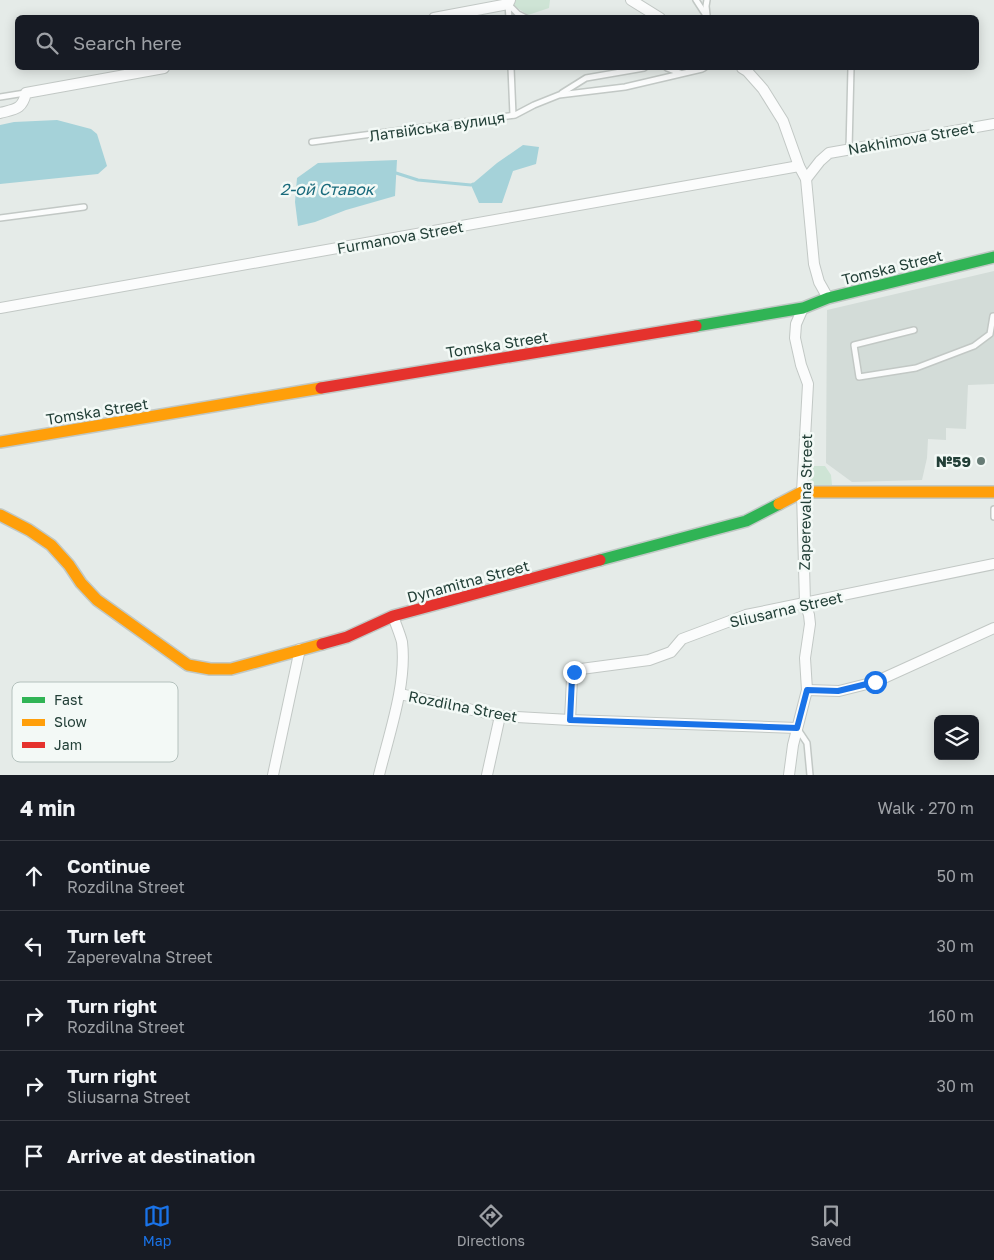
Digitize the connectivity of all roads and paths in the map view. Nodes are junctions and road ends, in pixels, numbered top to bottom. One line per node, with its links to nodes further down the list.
1 (631, 0): 8 (street)
2 (696, 0): 9 (lane)
3 (707, 0): 10 (lane)
4 (509, 2): 5 (street); 6 (lane); 7 (lane)
5 (448, 15)
6 (509, 15)
7 (520, 15)
8 (655, 15)
9 (706, 15)
10 (707, 15)
11 (153, 70): 19 (street)
12 (511, 70): 23 (lane)
13 (632, 70): 20 (lane)
14 (671, 70): 18 (lane)
15 (698, 70): 18 (lane, Латвiйська вулиця)
16 (747, 70): 27 (street)
17 (851, 70): 26 (lane)
18 (680, 74): 20 (lane, Латвiйська вулиця)
19 (26, 93): 21 (lane); 22 (street)
20 (559, 95): 23 (lane, Латвiйська вулиця)
21 (0, 96)
22 (0, 114)
23 (513, 115): 25 (lane, Латвiйська вулиця)
24 (994, 124): 26 (street, Nakhimova Street)
25 (312, 142)
26 (850, 148): 28 (street, Nakhimova Street)
27 (799, 166): 28 (street); 33 (street, Furmanova Street)
28 (806, 179): 32 (street)
29 (84, 207): 30 (lane)
30 (0, 218)
31 (994, 258): 32 (street, Tomska Street)
32 (828, 298): 34 (street, Tomska Street)
33 (0, 308)
34 (803, 308): 37 (street, Tomska Street); 38 (street, Zaperevalna Street)
35 (994, 316): 36 (lane)
36 (914, 330)
37 (0, 442)
38 (802, 492): 39 (street, Dynamitna Street); 44 (street, Zaperevalna Street); 45 (street, Dynamitna Street)
39 (994, 492)
40 (994, 509): 42 (lane)
41 (0, 515): 47 (street, Dynamitna Street)
42 (994, 517)
43 (994, 564): 44 (street, Sliusarna Street)
44 (805, 603): 48 (street, Zaperevalna Street); 51 (street, Sliusarna Street)
45 (394, 616): 47 (street, Dynamitna Street); 49 (street)
46 (994, 628): 48 (street)
47 (300, 650): 53 (street)
48 (807, 690): 52 (street, Zaperevalna Street)
49 (400, 694): 50 (street, Rozdilna Street); 54 (street)
50 (500, 716): 51 (street, Rozdilna Street); 55 (street)
51 (570, 720): 52 (street, Rozdilna Street)
52 (797, 728): 56 (street, Zaperevalna Street); 57 (lane)
53 (273, 775)
54 (379, 775)
55 (487, 775)
56 (789, 775)
57 (810, 775)

